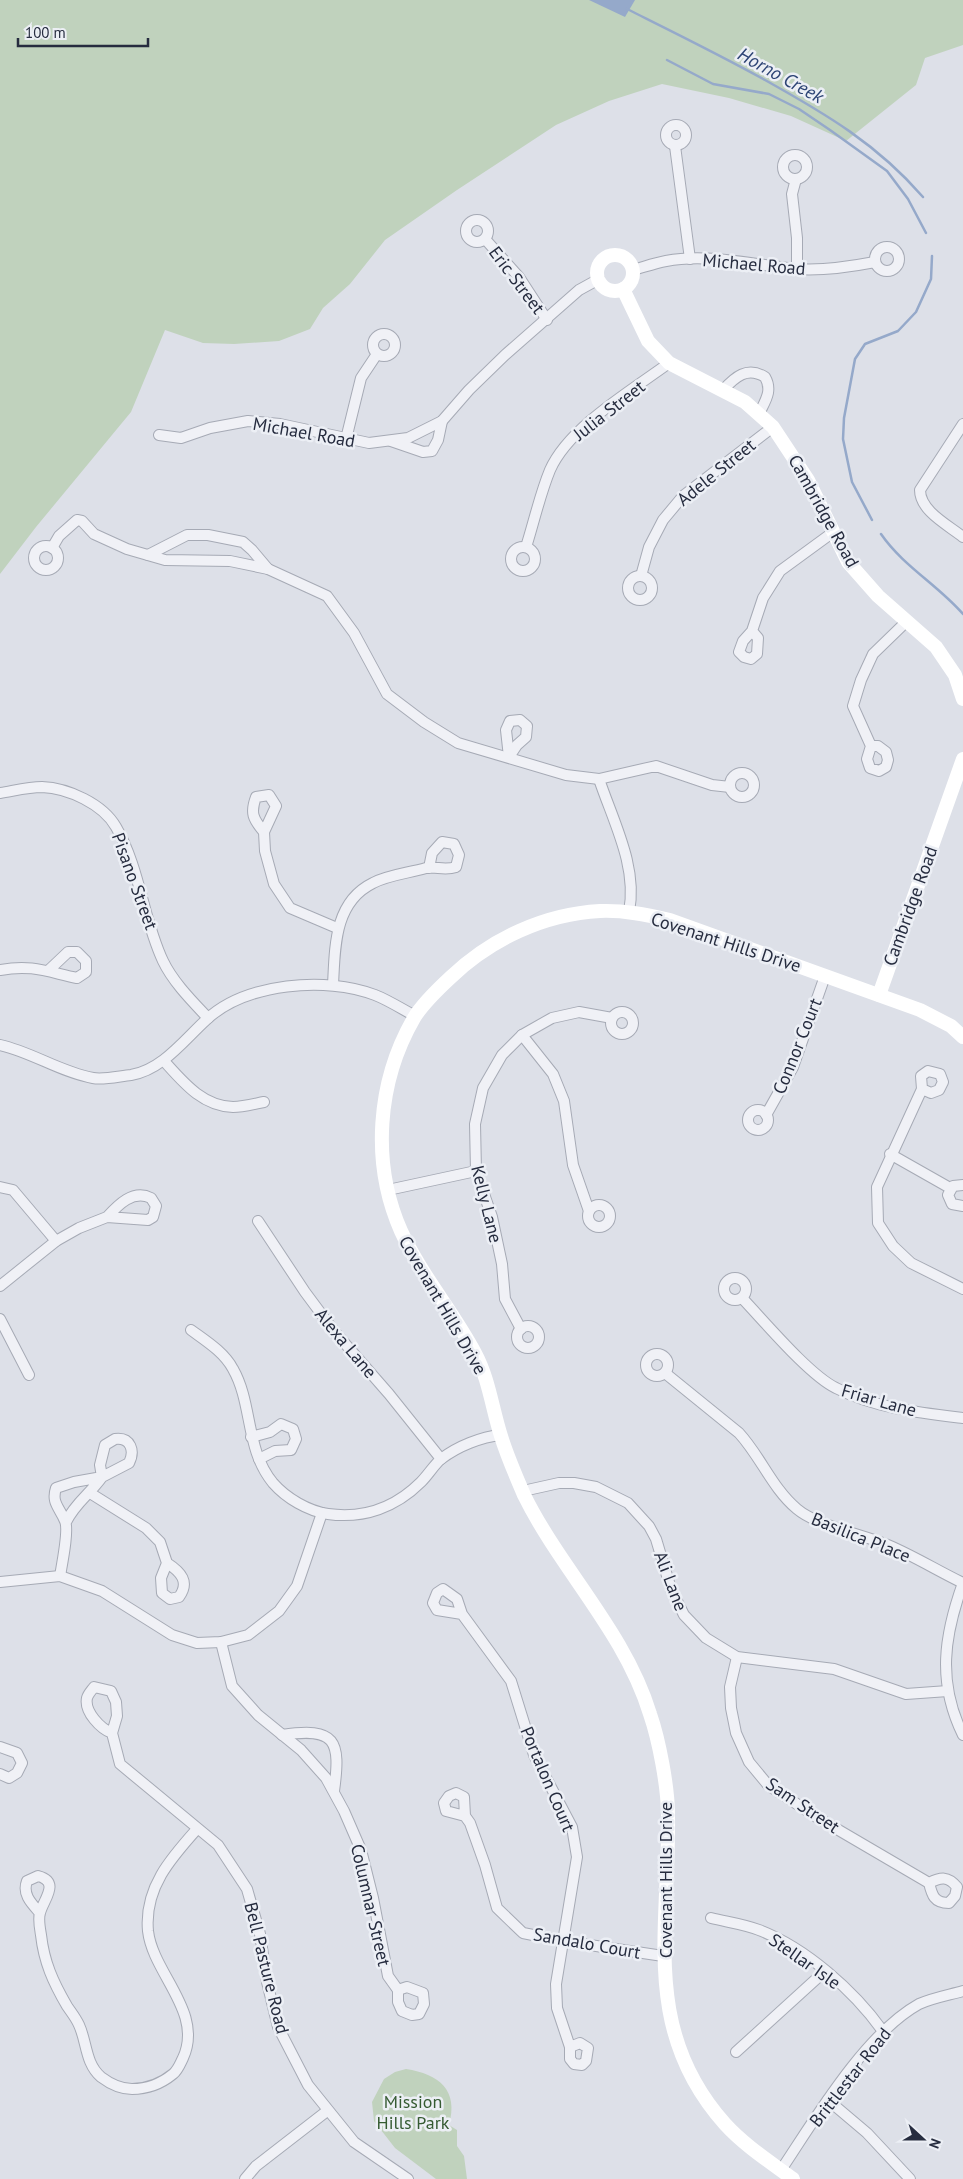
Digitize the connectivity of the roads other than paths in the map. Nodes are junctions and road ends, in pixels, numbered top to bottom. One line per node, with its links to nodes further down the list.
1 (675, 146): 4 (street)
2 (796, 179): 6 (street)
3 (486, 239): 10 (street, Eric Street)
4 (690, 259): 6 (street, Michael Road); 7 (street, Michael Road)
5 (875, 262): 6 (street, Michael Road)
6 (798, 269)
7 (633, 270): 8 (street); 9 (street)
8 (599, 280): 9 (street); 10 (street, Michael Road)
9 (623, 289): 12 (street, Cambridge Road)
10 (547, 320): 15 (street, Michael Road)
11 (377, 354): 19 (street)
12 (669, 363): 13 (street, Cambridge Road); 23 (street, Julia Street)
13 (723, 390): 14 (street, Cambridge Road); 14 (street)
14 (759, 414): 17 (street, Cambridge Road)
15 (442, 421): 20 (street, Michael Road); 20 (street, Michael Road)
16 (963, 424): 22 (street)
17 (773, 427): 21 (street, Cambridge Road); 27 (street, Adele Street)
18 (159, 435): 19 (street, Michael Road)
19 (346, 439): 20 (street, Michael Road)
20 (390, 440)
21 (832, 533): 28 (street, Cambridge Road); 29 (street)
22 (963, 537)
23 (526, 547)
24 (52, 548): 25 (street)
25 (148, 555): 26 (street); 26 (street)
26 (268, 569): 33 (street)
27 (641, 576)
28 (906, 622): 30 (street, Cambridge Road); 31 (street)
29 (752, 631)
30 (963, 699)
31 (871, 746)
32 (963, 760): 44 (street, Cambridge Road)
33 (599, 779): 34 (street); 38 (street)
34 (730, 787)
35 (0, 793): 46 (street, Pisano Street)
36 (264, 832): 39 (street)
37 (429, 868): 39 (street)
38 (629, 912): 42 (street, Covenant Hills Drive); 45 (street, Covenant Hills Drive)
39 (337, 928): 43 (street)
40 (0, 970): 41 (street)
41 (49, 970)
42 (826, 976): 44 (street, Covenant Hills Drive); 54 (street, Connor Court)
43 (333, 985): 45 (street); 46 (street)
44 (879, 995): 49 (street, Covenant Hills Drive)
45 (415, 1016): 60 (street, Covenant Hills Drive)
46 (208, 1018): 51 (street)
47 (612, 1018): 48 (street, Kelly Lane)
48 (522, 1035): 56 (street, Kelly Lane); 62 (street)
49 (963, 1037)
50 (0, 1046): 51 (street)
51 (164, 1061): 53 (street)
52 (922, 1089): 55 (street)
53 (264, 1102)
54 (766, 1115)
55 (890, 1154): 59 (street); 67 (street)
56 (476, 1171): 60 (street); 70 (street, Kelly Lane)
57 (963, 1185): 59 (street)
58 (0, 1187): 65 (street)
59 (950, 1188): 61 (street)
60 (388, 1190): 75 (street, Covenant Hills Drive)
61 (963, 1206)
62 (589, 1211)
63 (107, 1217): 65 (street)
64 (258, 1221): 78 (street, Alexa Lane)
65 (56, 1241): 66 (street)
66 (0, 1286)
67 (963, 1289)
68 (742, 1298): 74 (street, Friar Lane)
69 (0, 1319): 73 (street)
70 (521, 1329)
71 (191, 1330): 76 (street)
72 (665, 1373): 86 (street, Basilica Place)
73 (29, 1375)
74 (963, 1418)
75 (501, 1435): 78 (street); 79 (street, Covenant Hills Drive)
76 (251, 1437): 77 (street); 77 (street)
77 (259, 1459): 81 (street)
78 (441, 1460): 81 (street)
79 (523, 1492): 89 (street, Ali Lane); 103 (street, Covenant Hills Drive)
80 (90, 1493): 82 (street); 82 (street); 83 (street)
81 (322, 1513): 88 (street)
82 (66, 1522): 84 (street)
83 (167, 1563)
84 (60, 1576): 85 (street); 88 (street)
85 (0, 1582)
86 (963, 1583): 90 (street)
87 (462, 1614): 102 (street, Portalon Court)
88 (221, 1642): 92 (street, Columnar Street)
89 (737, 1657): 90 (street, Ali Lane); 99 (street, Sam Street)
90 (948, 1691): 93 (street)
91 (112, 1733): 98 (street, Bell Pasture Road)
92 (282, 1735): 96 (street, Columnar Street); 96 (street)
93 (963, 1735)
94 (0, 1747): 95 (street)
95 (0, 1774)
96 (334, 1791): 105 (street, Columnar Street)
97 (465, 1816): 102 (street, Sandalo Court)
98 (198, 1829): 100 (street); 111 (street, Bell Pasture Road)
99 (929, 1882)
100 (40, 1913)
101 (711, 1918): 104 (street, Stellar Isle)
102 (563, 1941): 103 (street, Sandalo Court); 108 (street, Portalon Court)
103 (663, 1956): 112 (street, Covenant Hills Drive)
104 (826, 1971): 107 (street, Stellar Isle); 109 (street)
105 (398, 1990)
106 (963, 1991): 107 (street, Brittlestar Road)
107 (882, 2030): 110 (street, Brittlestar Road)
108 (570, 2047)
109 (736, 2052)
110 (828, 2100): 112 (street, Brittlestar Road); 116 (street)
111 (327, 2111): 113 (street); 114 (street, Bell Pasture Road)
112 (781, 2170): 115 (street, Covenant Hills Drive)
113 (245, 2179)
114 (408, 2179)
115 (793, 2179)
116 (910, 2179)

